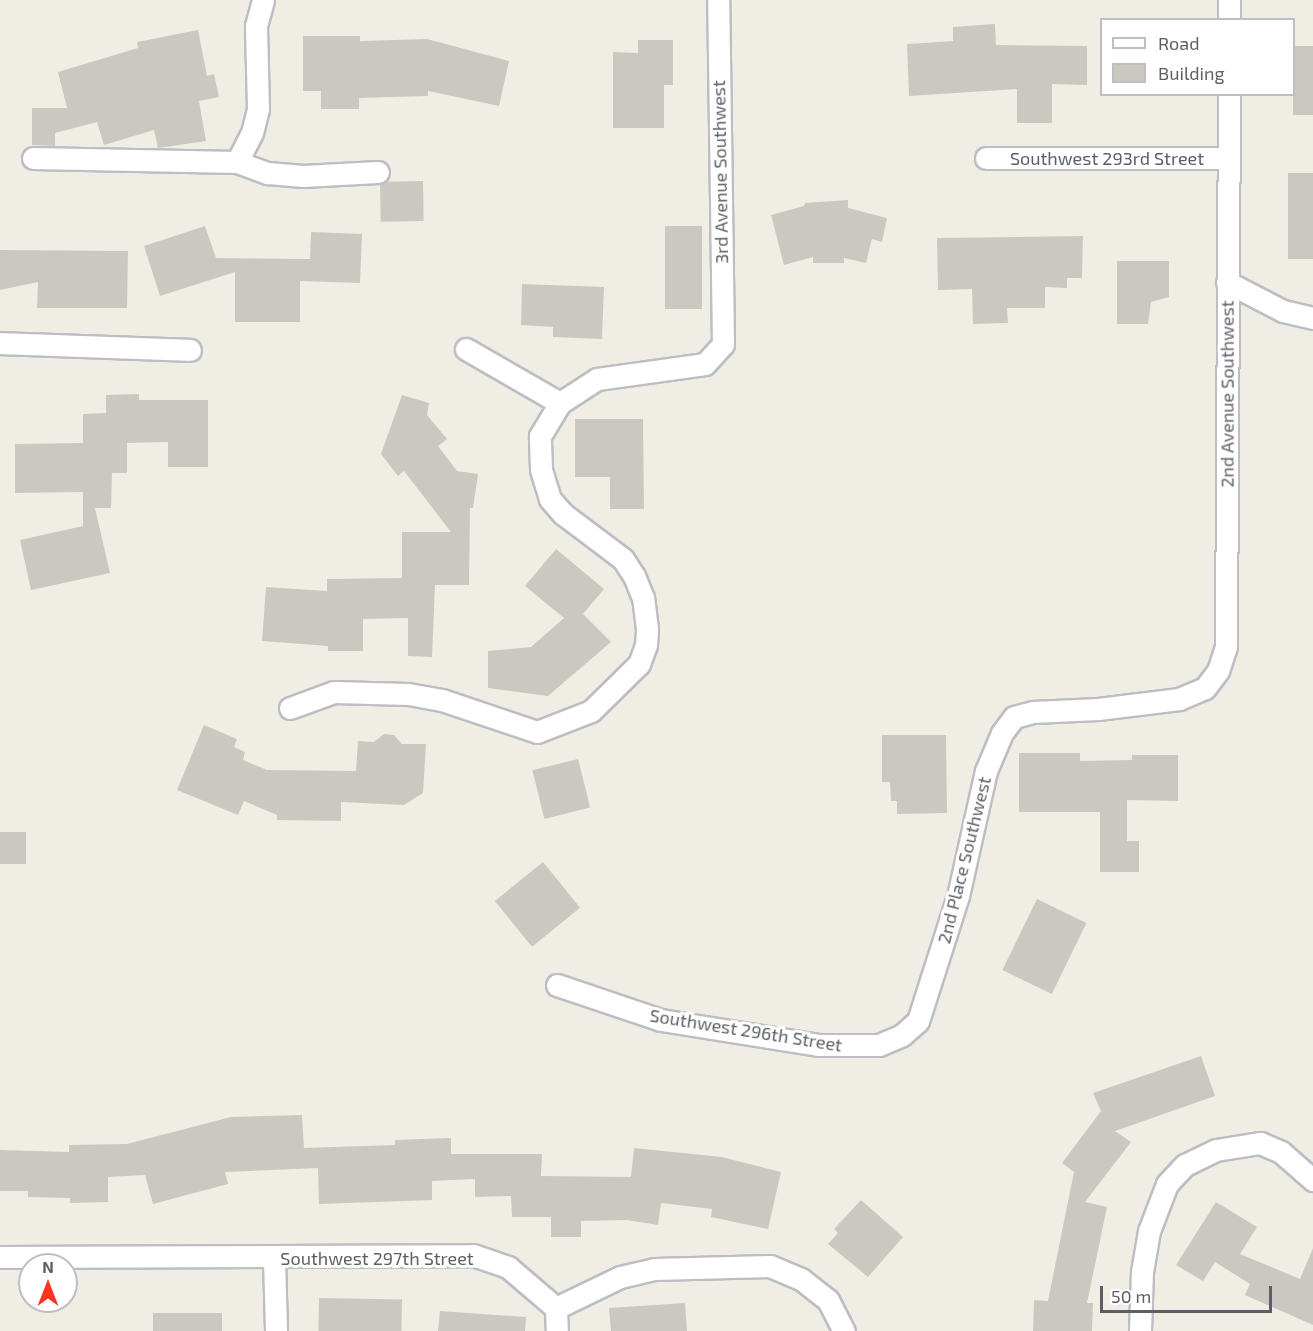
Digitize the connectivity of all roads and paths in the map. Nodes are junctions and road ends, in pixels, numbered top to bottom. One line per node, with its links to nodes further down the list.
1 (263, 0): 9 (street)
2 (718, 0): 16 (street, 3rd Avenue Southwest)
3 (1229, 0): 4 (street)
4 (1229, 18)
5 (1229, 96): 8 (street, 2nd Avenue Southwest)
6 (33, 158): 9 (street)
7 (986, 158): 8 (street, Southwest 293rd Street)
8 (1228, 158): 11 (street, 2nd Avenue Southwest)
9 (237, 162): 10 (street)
10 (378, 172)
11 (1227, 282): 12 (street); 18 (street, 2nd Avenue Southwest)
12 (1313, 318)
13 (0, 343): 15 (street)
14 (466, 349): 16 (street)
15 (190, 350)
16 (560, 403): 17 (street)
17 (291, 708)
18 (1014, 717): 20 (street, 2nd Place Southwest)
19 (557, 984): 20 (street, Southwest 296th Street)
20 (902, 1035)
21 (1313, 1180): 28 (street)
22 (0, 1257): 23 (street, Southwest 297th Street)
23 (274, 1258): 24 (street, Southwest 297th Street); 25 (street)
24 (556, 1308): 26 (street); 27 (street)
25 (276, 1331)
26 (557, 1331)
27 (844, 1331)
28 (1140, 1331)

